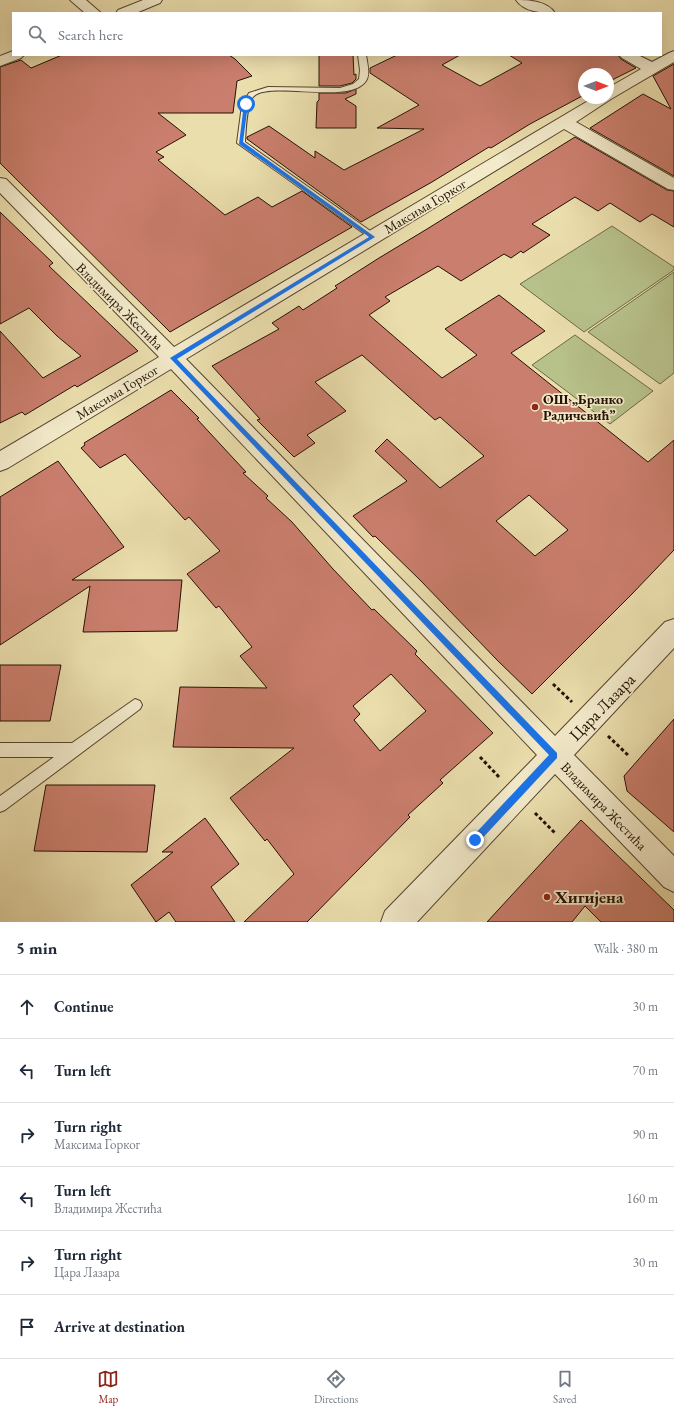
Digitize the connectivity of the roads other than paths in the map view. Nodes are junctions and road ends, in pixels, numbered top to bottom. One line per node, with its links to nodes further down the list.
1 (77, 0): 4 (street)
2 (155, 0): 5 (street)
3 (523, 0): 6 (street)
4 (93, 12)
5 (125, 12)
6 (546, 12)
7 (13, 56): 11 (street)
8 (362, 56): 18 (lane)
9 (629, 56): 12 (street)
10 (674, 56): 12 (street)
11 (0, 61)
12 (653, 69): 13 (street)
13 (614, 92)
14 (594, 104): 15 (street, Максима Горког)
15 (564, 122): 17 (street); 18 (street, Максима Горког)
16 (0, 183): 19 (street, Владимира Жестића)
17 (674, 185)
18 (373, 237): 19 (street, Максима Горког)
19 (173, 358): 20 (street, Максима Горког); 25 (street, Владимира Жестића)
20 (0, 462)
21 (674, 630): 25 (street, Цара Лазара)
22 (135, 704): 24 (lane)
23 (0, 750): 24 (lane)
24 (73, 750): 26 (lane)
25 (554, 755): 27 (street, Владимира Жестића); 28 (street, Цара Лазара)
26 (0, 805)
27 (674, 877)
28 (396, 922)

